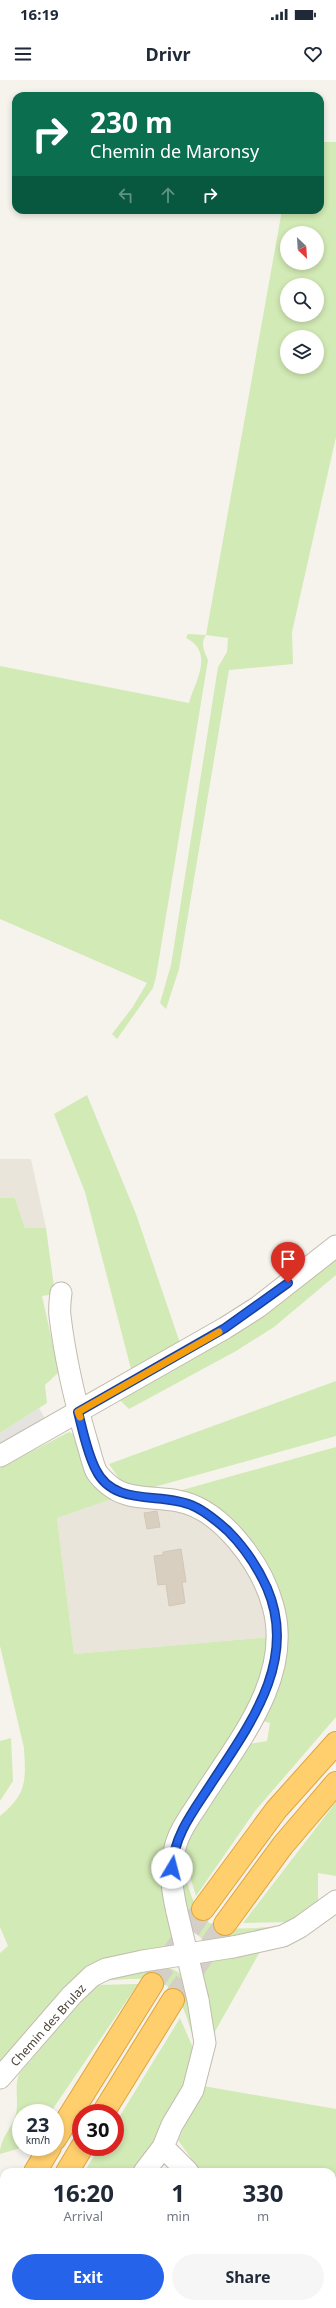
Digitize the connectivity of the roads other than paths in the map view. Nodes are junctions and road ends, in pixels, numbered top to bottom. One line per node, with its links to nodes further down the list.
1 (336, 1246): 3 (street)
2 (61, 1293): 3 (street)
3 (78, 1412): 4 (street); 10 (street, bridge)
4 (0, 1456)
5 (336, 1743): 8 (highway)
6 (336, 1782): 9 (highway)
7 (336, 1901): 10 (street, Chemin des Brulaz, bridge)
8 (203, 1909)
9 (225, 1924)
10 (188, 1954): 13 (street, Chemin des Brulaz, bridge); 16 (street, bridge)
11 (152, 1984): 15 (highway)
12 (173, 2000): 14 (highway)
13 (0, 2078)
14 (109, 2104)
15 (64, 2125)
16 (163, 2147): 21 (street); 22 (street)
17 (45, 2156): 19 (highway)
18 (77, 2156): 20 (highway)
19 (37, 2168)
20 (69, 2168)
21 (147, 2168)
22 (184, 2168)

